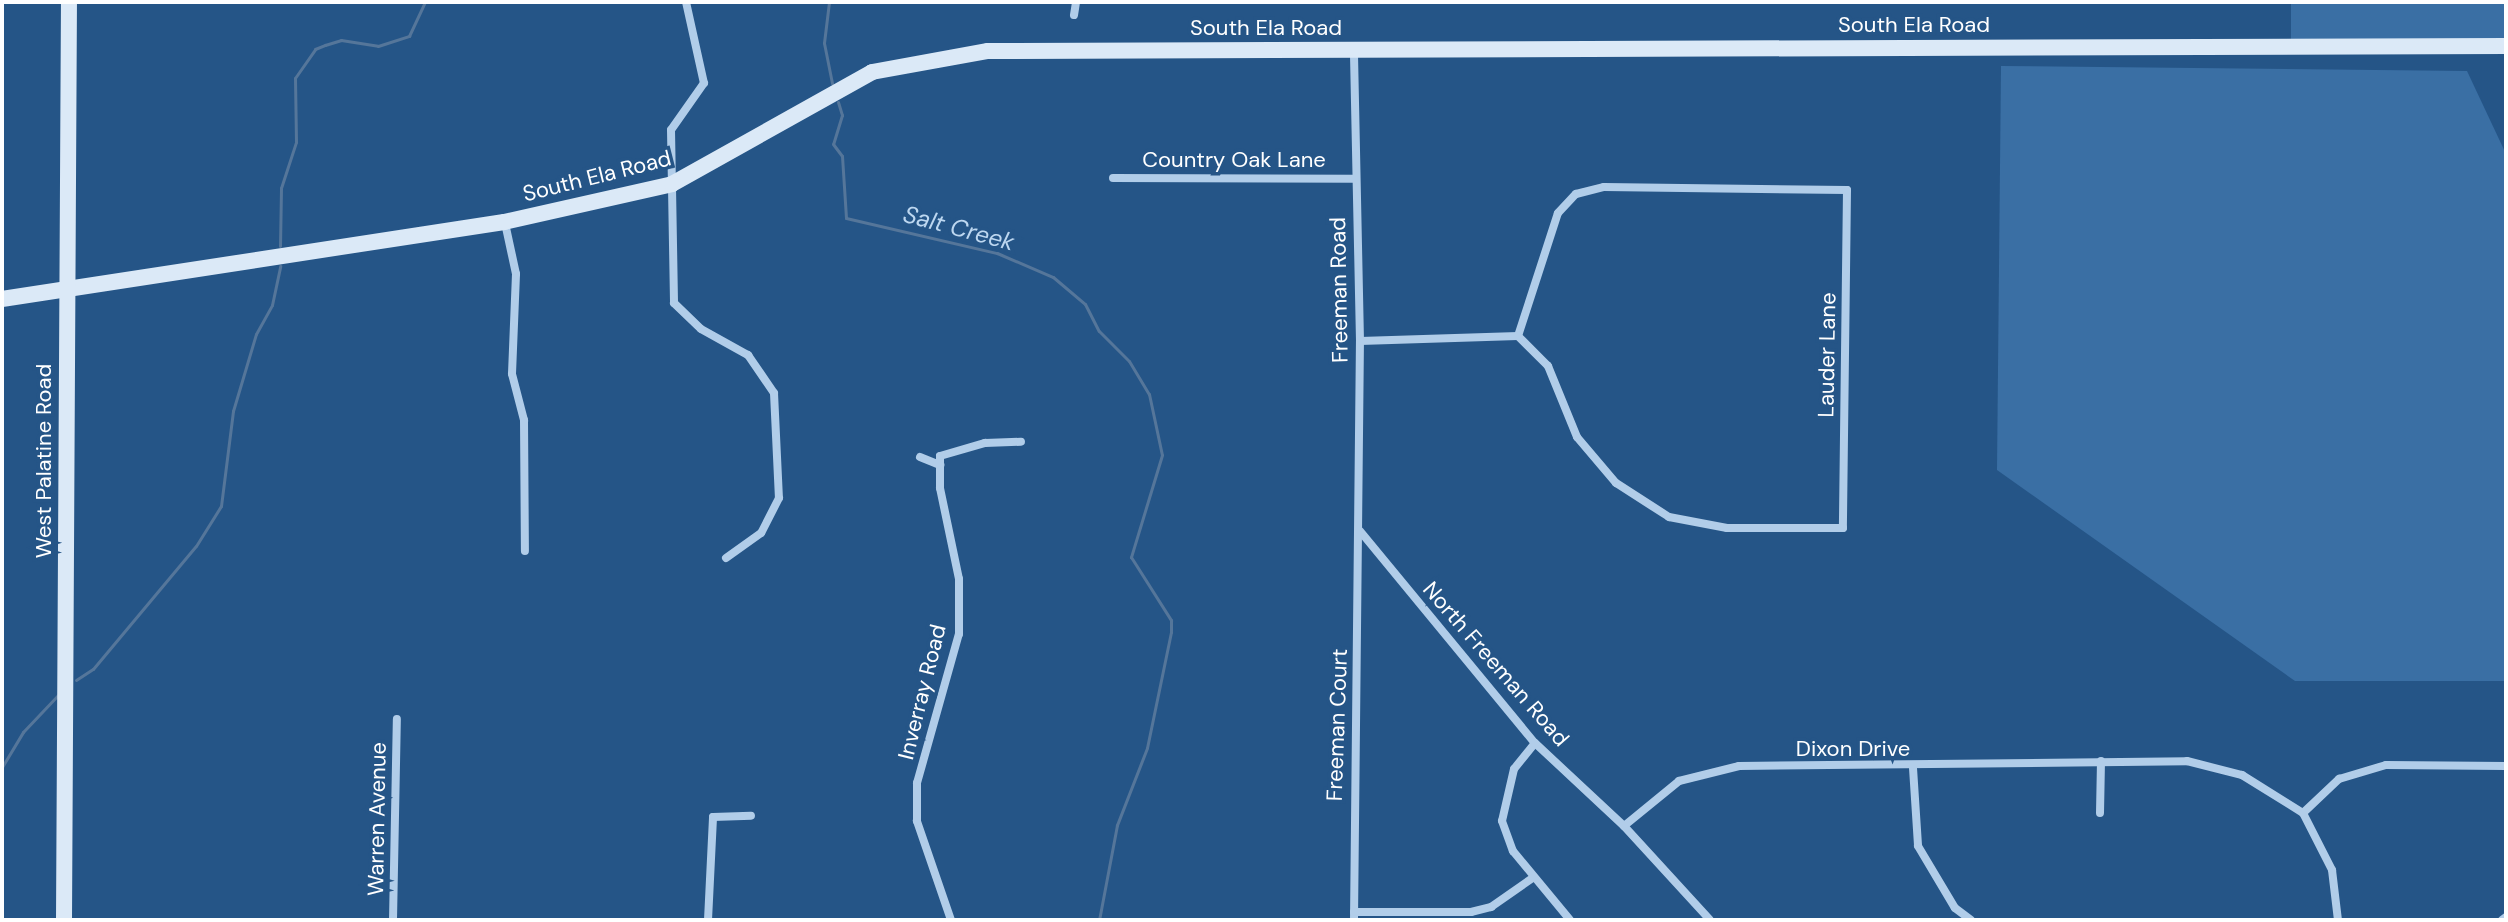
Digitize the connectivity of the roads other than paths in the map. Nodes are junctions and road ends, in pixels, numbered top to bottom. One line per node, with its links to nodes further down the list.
1 (69, 2): 11 (main road, West Palatine Road)
2 (686, 2): 9 (street)
3 (1076, 2): 4 (street)
4 (1074, 15)
5 (2506, 46): 6 (main road, South Ela Road)
6 (1354, 49): 8 (street, Freeman Road); 9 (main road, South Ela Road)
7 (1113, 178): 8 (street, Country Oak Lane)
8 (1354, 179): 14 (street, Freeman Road)
9 (672, 184): 10 (main road, South Ela Road); 20 (street)
10 (504, 222): 11 (main road, South Ela Road); 19 (street)
11 (66, 289): 12 (main road, South Ela Road); 32 (main road, West Palatine Road)
12 (2, 299)
13 (1518, 336): 13 (street, Lauder Lane); 14 (street)
14 (1360, 341): 18 (street, Freeman Road)
15 (1021, 442): 17 (street)
16 (920, 457): 17 (street)
17 (940, 465): 35 (street, Inverray Road)
18 (1359, 531): 22 (street, North Freeman Road); 31 (street, Freeman Court)
19 (525, 551)
20 (726, 558)
21 (397, 719): 33 (street, Warren Avenue)
22 (1535, 743): 29 (street, North Freeman Road); 30 (street)
23 (2101, 761): 25 (street, Dixon Drive); 26 (street); 27 (street, Dixon Drive)
24 (2506, 766): 27 (street)
25 (1913, 768): 29 (street, Dixon Drive); 38 (street)
26 (2100, 813)
27 (2303, 813): 39 (street)
28 (751, 816): 34 (street)
29 (1624, 826): 37 (street, North Freeman Road)
30 (1534, 877): 31 (street); 36 (street)
31 (1354, 916)
32 (64, 920)
33 (393, 920)
34 (708, 920)
35 (951, 920)
36 (1570, 920)
37 (1710, 920)
38 (1971, 920)
39 (2338, 920)

